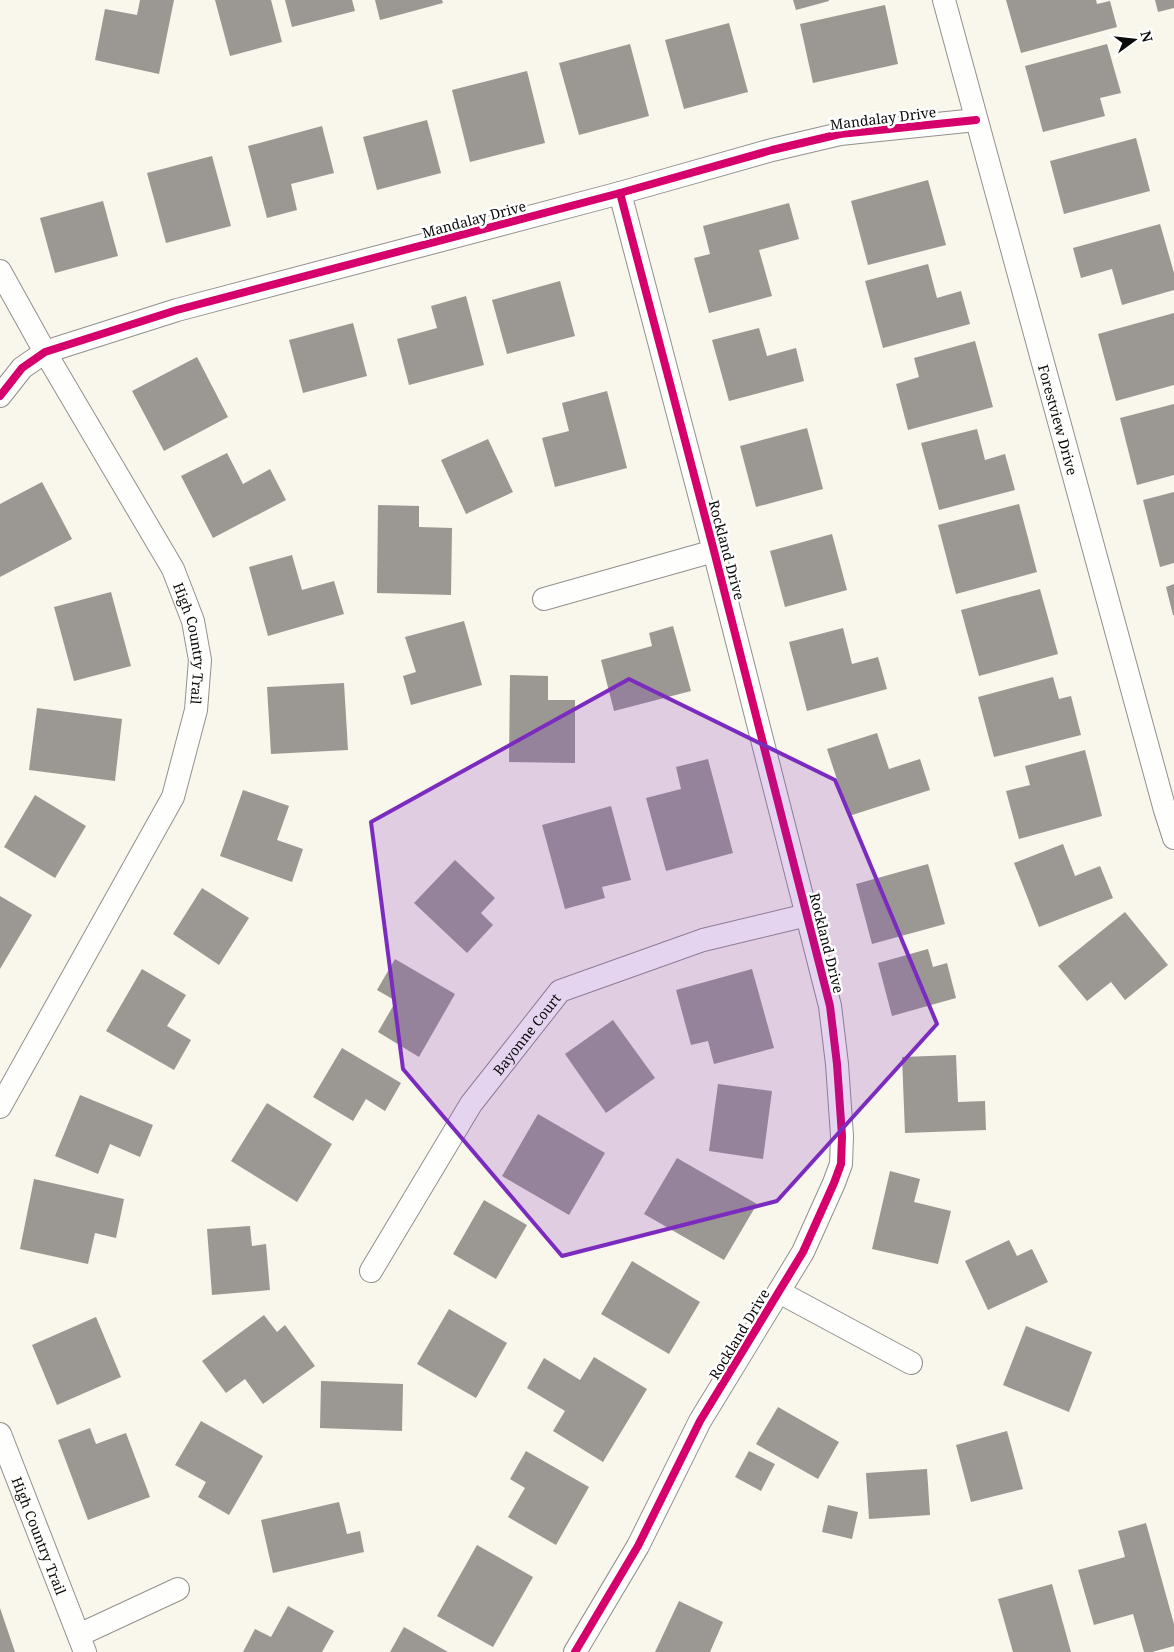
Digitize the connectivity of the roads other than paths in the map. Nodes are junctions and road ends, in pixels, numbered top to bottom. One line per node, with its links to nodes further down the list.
1 (944, 0): 2 (street, Forestview Drive)
2 (976, 120): 3 (street, Mandalay Drive); 9 (street, Forestview Drive)
3 (620, 193): 5 (street, Mandalay Drive); 7 (street, Rockland Drive)
4 (0, 271): 5 (street, High Country Trail)
5 (45, 352): 6 (street, Mandalay Drive); 11 (street, High Country Trail)
6 (0, 396)
7 (714, 551): 8 (street); 10 (street, Rockland Drive)
8 (544, 599)
9 (1174, 838)
10 (807, 915): 12 (street, Bayonne Court); 13 (street, Rockland Drive)
11 (0, 1107)
12 (371, 1271)
13 (779, 1292): 14 (street); 18 (street, Rockland Drive)
14 (911, 1363)
15 (0, 1434): 17 (street, High Country Trail)
16 (178, 1589): 17 (street, High Country Trail)
17 (82, 1644)
18 (574, 1652)

